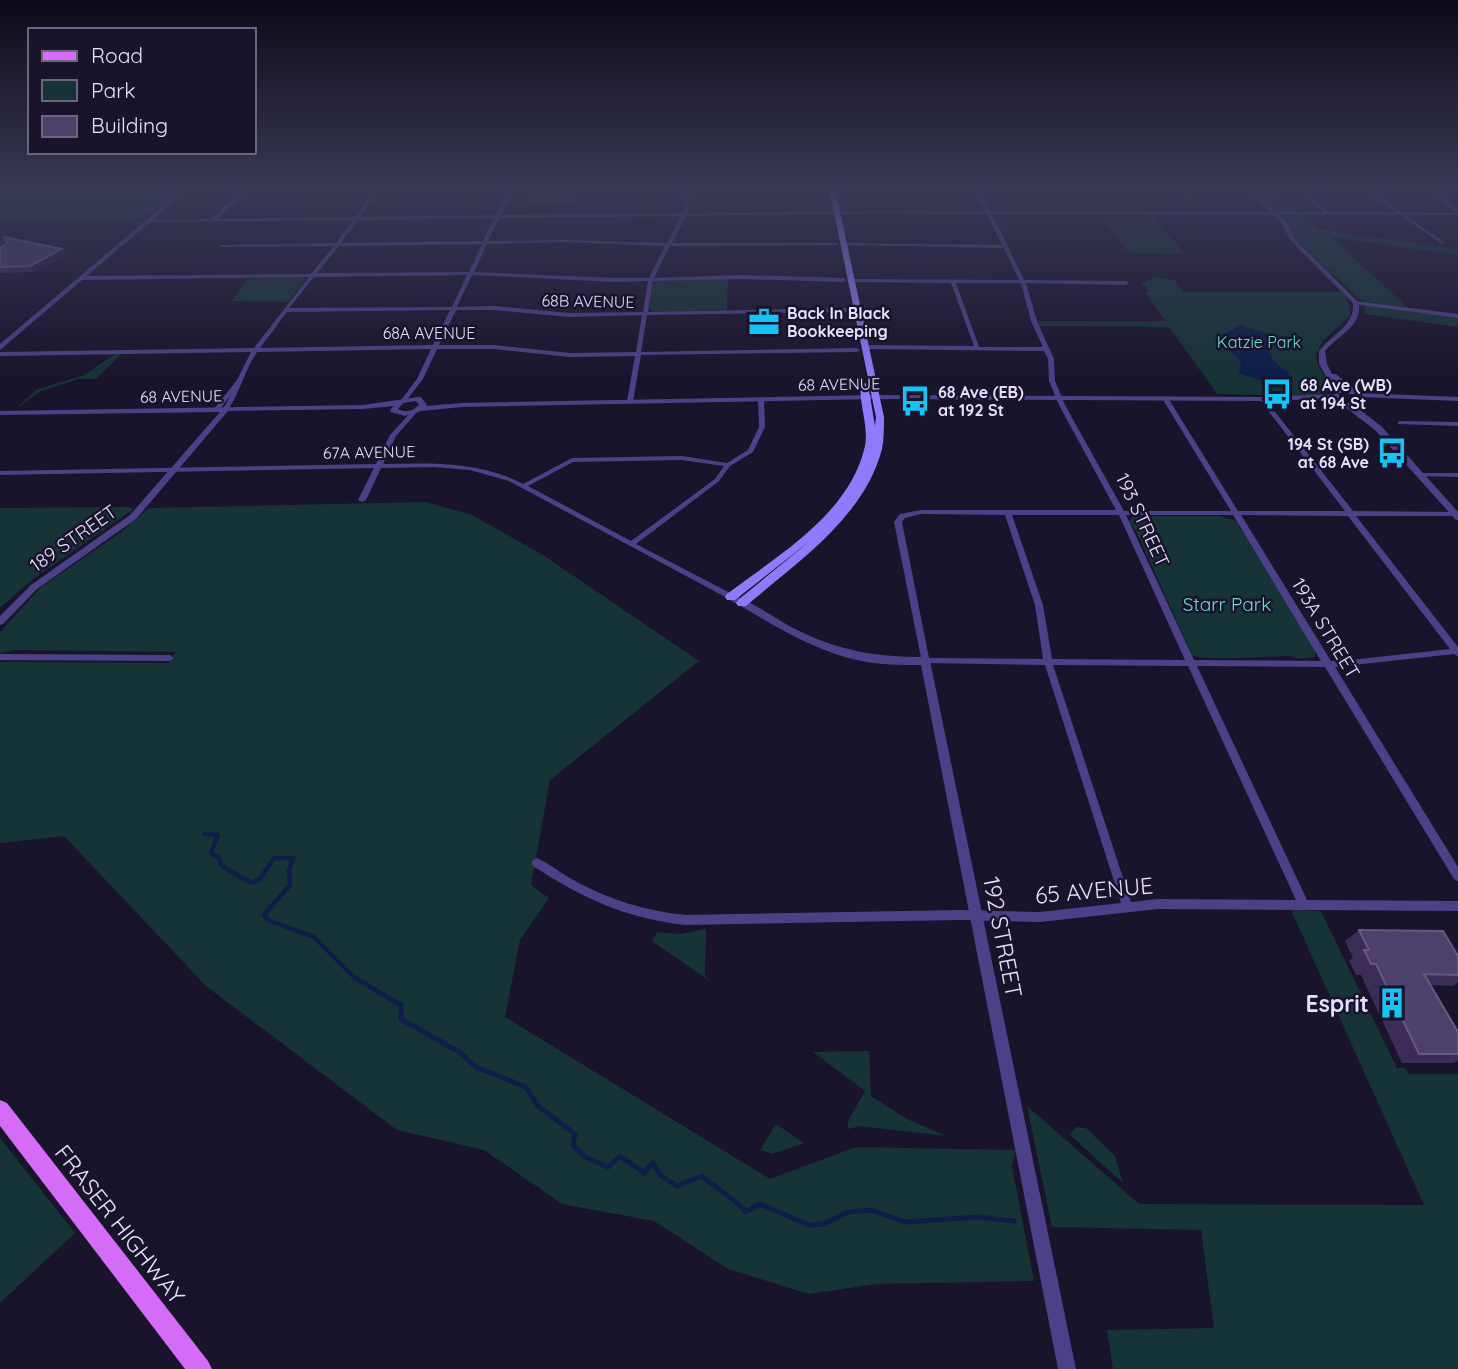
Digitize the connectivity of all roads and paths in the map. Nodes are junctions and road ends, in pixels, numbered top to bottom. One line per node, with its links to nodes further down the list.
1 (112, 252): 10 (street)
2 (331, 252): 9 (street, 189 STREET)
3 (481, 252): 8 (street)
4 (664, 252): 11 (street)
5 (841, 252): 12 (main road)
6 (1008, 252): 14 (street, 193 STREET)
7 (1305, 252): 16 (street)
8 (472, 273): 9 (street); 11 (street); 17 (street)
9 (312, 275): 10 (street); 18 (street, 189 STREET)
10 (81, 278): 23 (street)
11 (651, 279): 12 (street); 20 (street)
12 (847, 280): 13 (street); 19 (main road)
13 (953, 282): 14 (street); 25 (street)
14 (1023, 282): 15 (street); 26 (street, 193 STREET)
15 (1126, 284)
16 (1356, 303): 21 (street); 30 (street)
17 (454, 308): 18 (street, 68B AVENUE); 20 (street, 68B AVENUE); 22 (street)
18 (285, 310): 27 (street, 189 STREET)
19 (853, 312): 20 (street, 68B AVENUE); 24 (main road)
20 (644, 314): 28 (street)
21 (1458, 316)
22 (436, 347): 27 (street, 68A AVENUE); 28 (street, 68A AVENUE); 31 (street)
23 (0, 348)
24 (860, 348): 25 (street, 68A AVENUE); 28 (street, 68A AVENUE); 33 (main road)
25 (977, 348): 26 (street, 68A AVENUE)
26 (1047, 349): 34 (street, 193 STREET)
27 (256, 350): 29 (street, 68A AVENUE); 44 (street, 189 STREET)
28 (637, 353): 40 (street)
29 (0, 354)
30 (1326, 369): 32 (street); 38 (street)
31 (420, 379): 42 (street); 43 (street)
32 (1352, 392): 38 (street); 41 (street)
33 (871, 397): 34 (street, 68 AVENUE); 36 (street, 68 AVENUE); 65 (main road); 66 (main road)
34 (1059, 398): 35 (street, 68 AVENUE); 59 (street, 193 STREET)
35 (1165, 398): 37 (street, 68 AVENUE); 60 (street, 193A STREET)
36 (761, 399): 40 (street, 68 AVENUE); 50 (street)
37 (1262, 399): 38 (street, 68 AVENUE); 61 (street)
38 (1341, 399): 41 (street); 48 (street)
39 (1458, 399): 41 (street)
40 (630, 401): 43 (street, 68 AVENUE)
41 (1365, 401): 48 (street)
42 (398, 406): 43 (street); 43 (street); 44 (street, 68 AVENUE); 49 (street)
43 (419, 406): 49 (street)
44 (222, 409): 45 (street, 68 AVENUE); 52 (street, 189 STREET)
45 (0, 413)
46 (1400, 423): 47 (street)
47 (1458, 424)
48 (1378, 428): 54 (street)
49 (393, 435): 51 (street)
50 (729, 465): 56 (street); 64 (street)
51 (378, 466): 52 (street, 67A AVENUE); 56 (street, 67A AVENUE); 57 (street)
52 (173, 470): 53 (street, 67A AVENUE); 67 (street, 189 STREET)
53 (0, 473)
54 (1420, 475): 55 (street); 62 (street)
55 (1458, 475)
56 (524, 486): 64 (street, 67A AVENUE)
57 (362, 500)
58 (1008, 512): 59 (street); 63 (street); 72 (street)
59 (1121, 513): 60 (street); 73 (street, 193 STREET)
60 (1236, 513): 61 (street); 74 (street, 193A STREET)
61 (1350, 514): 62 (street); 68 (street)
62 (1457, 515)
63 (902, 516): 71 (street, 192 STREET)
64 (631, 544): 65 (street, 67A AVENUE)
65 (731, 597): 66 (street)
66 (742, 603): 71 (street)
67 (0, 622)
68 (1457, 652): 74 (street)
69 (0, 657): 70 (street)
70 (170, 658)
71 (925, 661): 72 (street); 80 (street, 192 STREET)
72 (1048, 662): 73 (street); 78 (street)
73 (1188, 663): 74 (street); 77 (street, 193 STREET)
74 (1327, 663): 76 (street, 193A STREET)
75 (537, 863): 80 (street, 65 AVENUE)
76 (1458, 876)
77 (1304, 905): 78 (street, 65 AVENUE); 79 (street, 65 AVENUE)
78 (1127, 906): 80 (street, 65 AVENUE)
79 (1458, 906)
80 (976, 916): 83 (street, 192 STREET)
81 (0, 1110): 82 (main road, FRASER HIGHWAY)
82 (200, 1369)
83 (1067, 1369)

